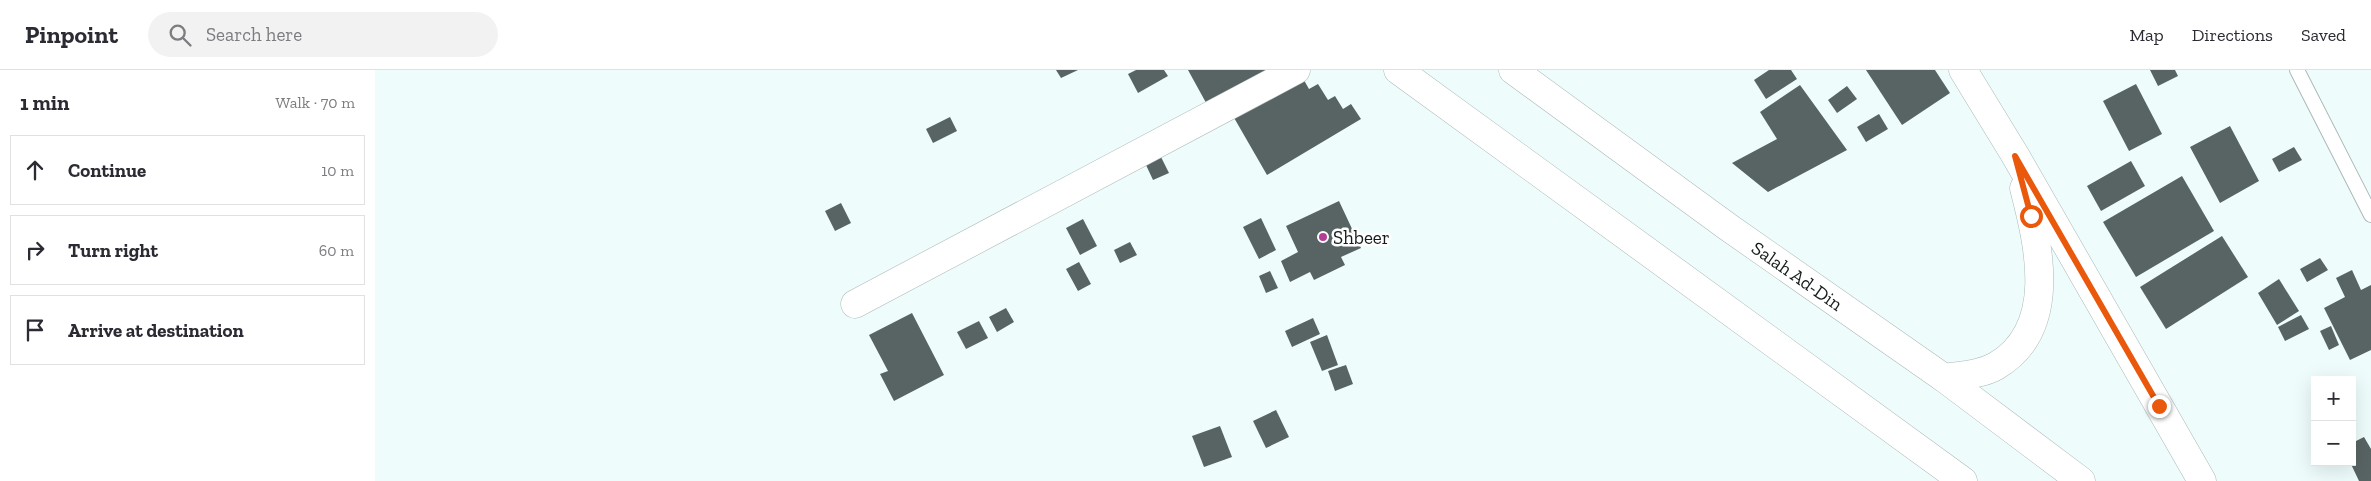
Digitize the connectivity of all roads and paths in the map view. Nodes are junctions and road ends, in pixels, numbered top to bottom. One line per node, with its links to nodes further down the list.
1 (1296, 70): 8 (main road)
2 (1398, 70): 10 (main road)
3 (1513, 70): 9 (main road, Salah Ad-Din)
4 (1963, 70): 6 (main road)
5 (2297, 70): 7 (lane)
6 (2015, 156): 9 (main road); 12 (main road)
7 (2371, 215)
8 (855, 304)
9 (1944, 378): 11 (main road, Salah Ad-Din)
10 (1963, 481)
11 (2081, 481)
12 (2202, 481)

